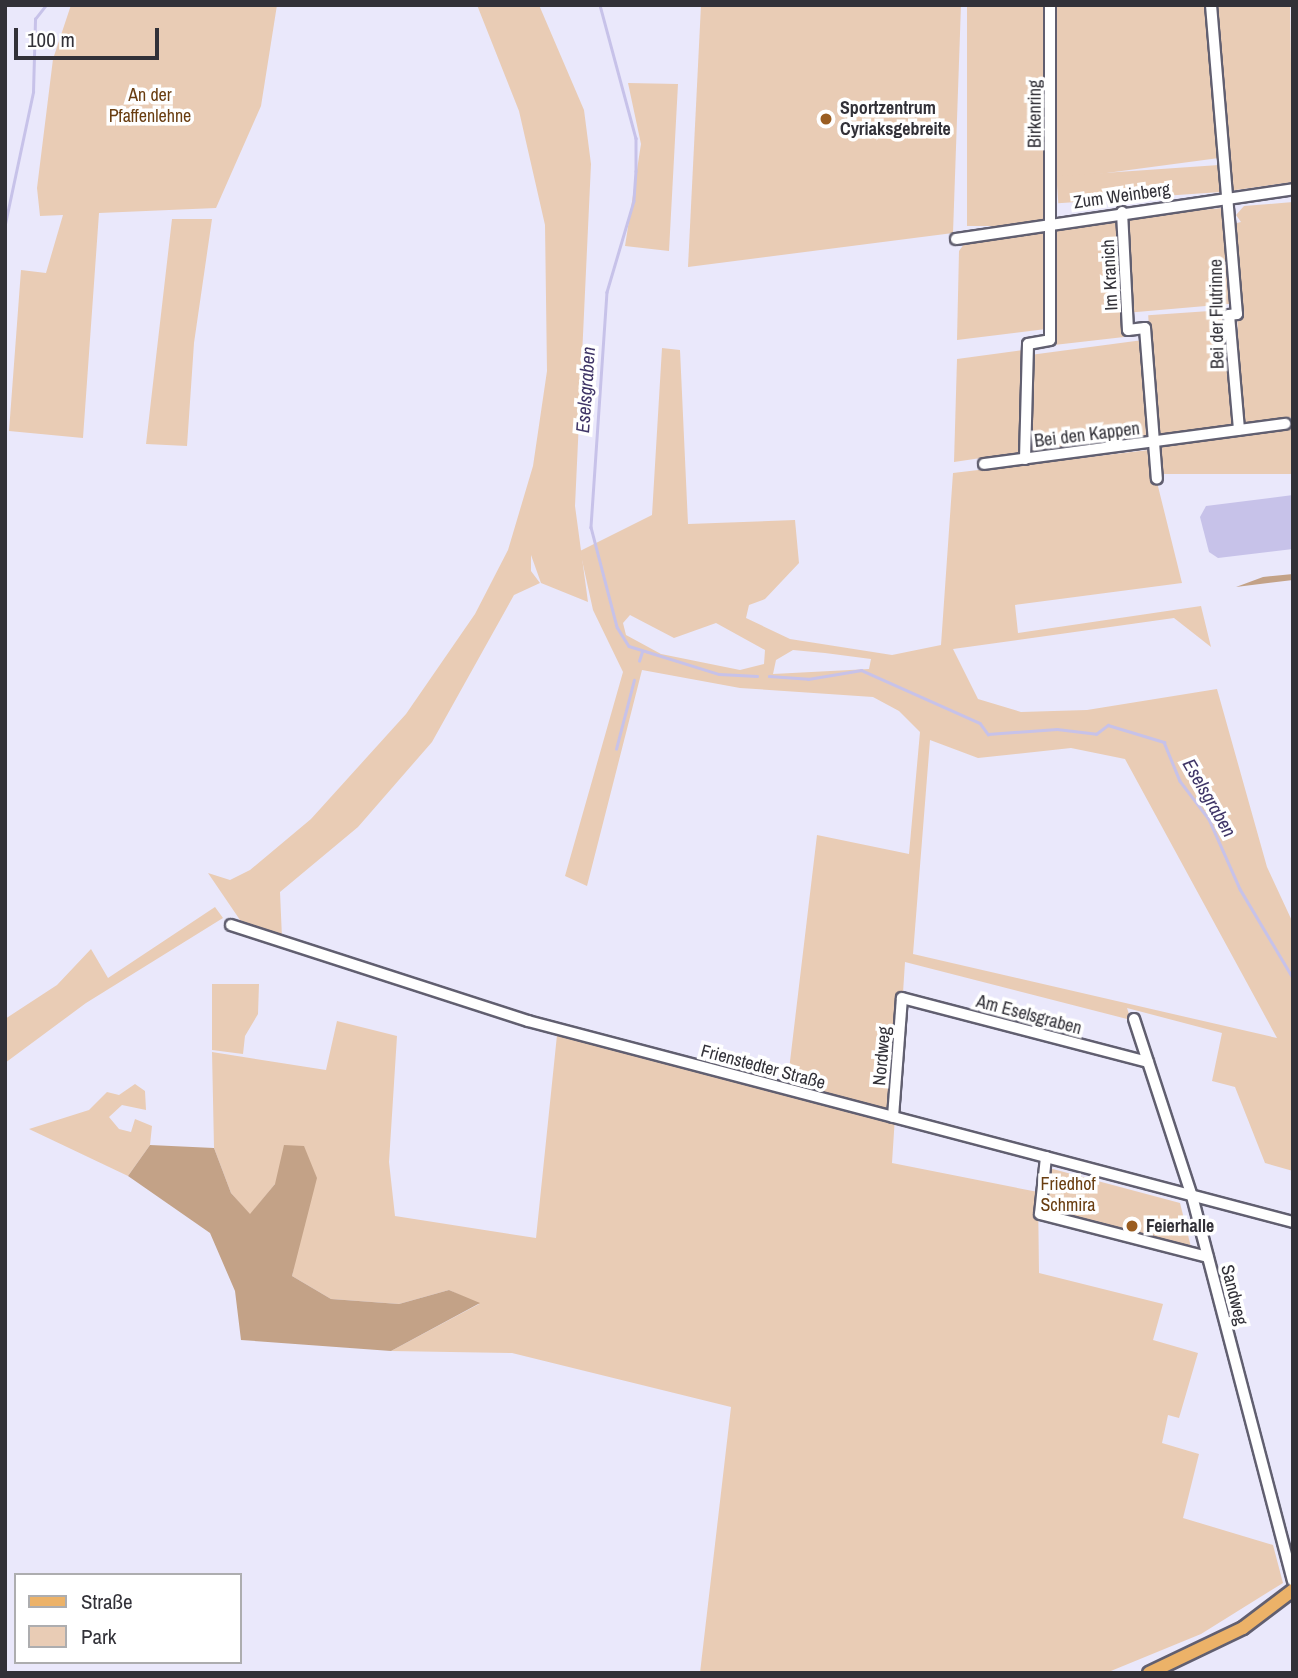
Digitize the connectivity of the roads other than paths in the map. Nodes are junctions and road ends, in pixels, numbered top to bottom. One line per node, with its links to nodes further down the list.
1 (1050, 5): 6 (street, Birkenring)
2 (1211, 5): 4 (street)
3 (1293, 189): 4 (street, Zum Weinberg)
4 (1226, 198): 5 (street, Zum Weinberg); 9 (street, Bei der Flutrinne)
5 (1122, 212): 6 (street, Zum Weinberg); 10 (street, Im Kranich)
6 (1050, 222): 7 (street, Zum Weinberg); 11 (street, Bei den Kappen)
7 (956, 239)
8 (1285, 424): 9 (street)
9 (1239, 430): 10 (street)
10 (1152, 443): 11 (street, Bei den Kappen); 13 (street)
11 (1025, 459): 12 (street, Bei den Kappen)
12 (984, 464)
13 (1157, 479)
14 (231, 925): 18 (street, Frienstedter Straße)
15 (902, 998): 17 (street, Am Eselsgraben); 18 (street, Nordweg)
16 (1134, 1019): 17 (street, Sandweg)
17 (1149, 1062): 20 (street, Sandweg)
18 (893, 1117): 19 (street, Frienstedter Straße)
19 (1046, 1157): 20 (street, Frienstedter Straße); 22 (street)
20 (1192, 1196): 21 (street, Frienstedter Straße); 22 (street, Sandweg)
21 (1293, 1222)
22 (1208, 1257): 23 (street, Sandweg)
23 (1293, 1581)
24 (1293, 1590): 25 (main road)
25 (1149, 1673)

